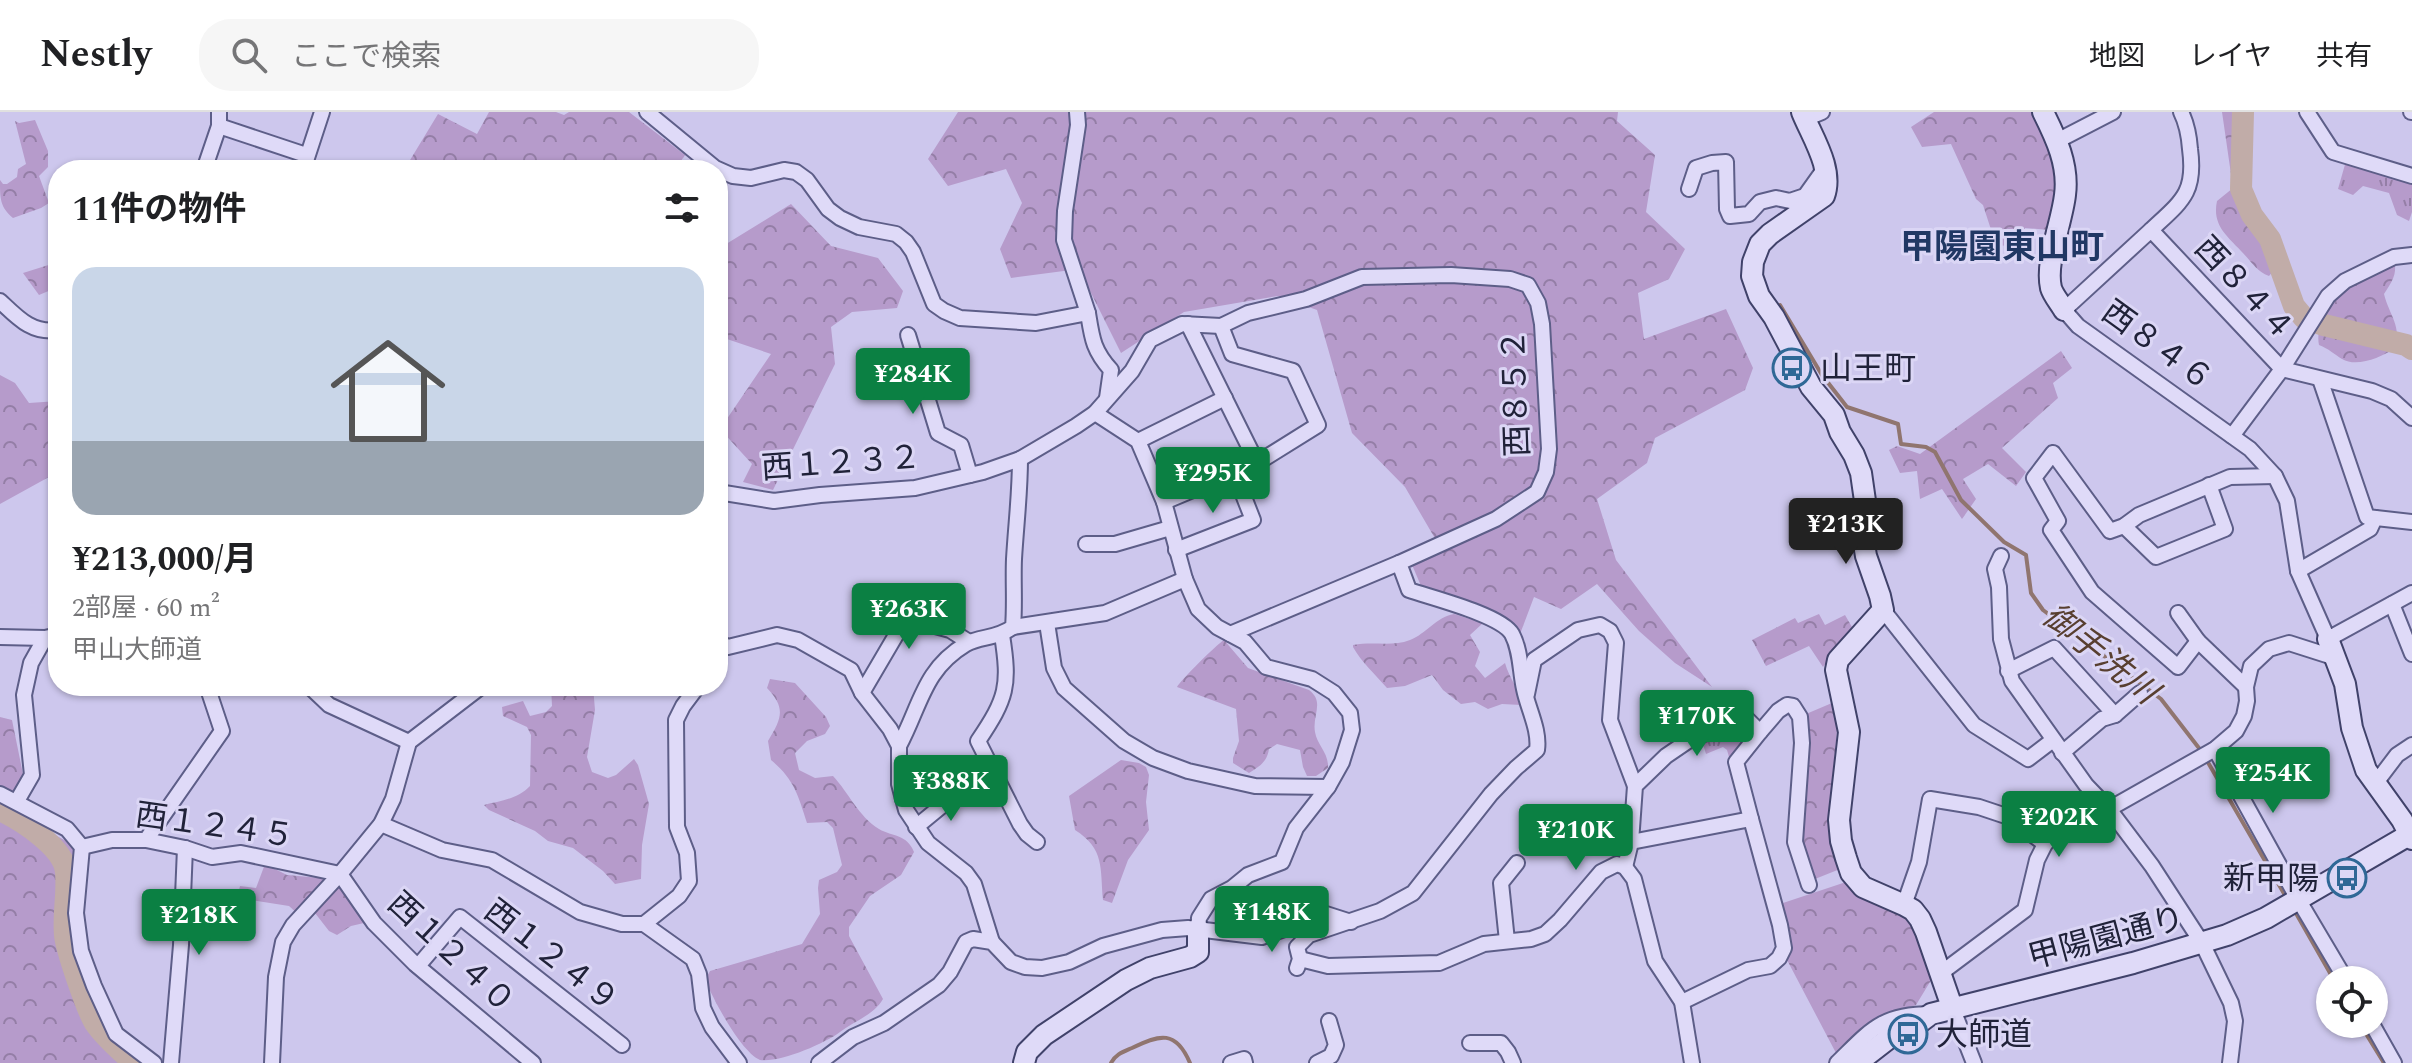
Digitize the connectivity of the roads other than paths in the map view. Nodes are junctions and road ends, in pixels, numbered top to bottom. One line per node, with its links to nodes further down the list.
1 (322, 112): 13 (street)
2 (647, 112): 14 (street)
3 (1077, 112): 25 (street)
4 (2043, 112): 10 (street, 西８４６)
5 (2113, 112): 10 (street)
6 (2181, 112): 19 (street)
7 (2307, 112): 17 (street)
8 (1810, 114): 15 (street)
9 (219, 119): 11 (street); 12 (street)
10 (2057, 141): 24 (street, 西８４６)
11 (207, 160)
12 (303, 160)
13 (305, 160)
14 (705, 160)
15 (1825, 168): 18 (street); 58 (street)
16 (728, 174): 25 (street)
17 (2412, 176)
18 (1689, 189)
19 (2151, 230): 24 (street, 西８４４); 30 (street, 西８４４)
20 (2412, 255): 21 (street)
21 (2394, 257): 22 (street); 30 (street)
22 (2412, 266)
23 (0, 301): 28 (street)
24 (2064, 310): 36 (street, 西８４６)
25 (1088, 313): 32 (street)
26 (1188, 324): 27 (street, 西８５２); 32 (street, 西８５２); 33 (street)
27 (1221, 326): 39 (street); 53 (street, 西８５２)
28 (48, 330)
29 (908, 335): 41 (street)
30 (2282, 369): 31 (street, 西８４４); 36 (street)
31 (2320, 379): 35 (street, 西８４４); 46 (street)
32 (1107, 398): 34 (street, 西８５２)
33 (1225, 398): 37 (street); 39 (street)
34 (1095, 413): 37 (street); 38 (street, 西１２３２)
35 (2412, 418)
36 (2232, 436): 42 (street, 西８４６)
37 (1138, 441): 45 (street)
38 (1020, 459): 41 (street, 西１２３２); 61 (street)
39 (1257, 463): 40 (street)
40 (1235, 474): 45 (street); 51 (street)
41 (970, 475): 44 (street, 西１２３２)
42 (2275, 476): 43 (street); 54 (street)
43 (2209, 485): 48 (street); 48 (street)
44 (728, 494)
45 (1164, 502): 49 (street)
46 (2375, 518): 47 (street); 54 (street)
47 (2412, 522)
48 (2124, 526): 66 (street)
49 (1170, 528): 50 (street); 51 (street)
50 (1086, 544)
51 (1176, 550): 55 (street)
52 (2001, 556): 71 (street)
53 (1399, 563): 62 (street); 80 (street)
54 (2298, 571): 69 (street)
55 (1185, 579): 60 (street); 62 (street)
56 (2412, 593): 57 (street)
57 (2392, 604): 69 (street); 70 (street)
58 (1883, 610): 84 (street); 112 (street)
59 (2178, 613): 66 (street)
60 (1047, 623): 61 (street); 92 (street)
61 (1007, 631): 67 (street); 102 (street)
62 (1230, 634): 92 (street)
63 (0, 637): 64 (street)
64 (48, 637)
65 (48, 641): 95 (street)
66 (2198, 641): 72 (street)
67 (969, 642): 73 (street); 87 (street)
68 (728, 643): 73 (street)
69 (2332, 648): 72 (street); 90 (street)
70 (2412, 654)
71 (2008, 671): 82 (street); 84 (street)
72 (2246, 687): 89 (street)
73 (862, 693): 87 (street)
74 (2140, 693): 82 (street)
75 (210, 696): 101 (street)
76 (320, 696): 85 (street)
77 (458, 696): 81 (street)
78 (467, 696): 81 (street)
79 (690, 696): 114 (street)
80 (1526, 698): 91 (street); 113 (street)
81 (457, 703): 85 (street)
82 (2115, 715): 88 (street)
83 (1760, 732): 91 (street); 97 (street); 110 (street)
84 (2053, 740): 88 (street)
85 (409, 742): 98 (street)
86 (2412, 745): 90 (street)
87 (899, 746): 99 (street)
88 (2062, 753): 96 (street)
89 (2207, 753): 96 (street); 111 (street)
90 (2375, 784): 100 (street)
91 (1635, 786): 103 (street)
92 (1328, 787): 115 (street)
93 (961, 790): 99 (street)
94 (0, 794): 95 (street)
95 (17, 801): 105 (street)
96 (2109, 809): 104 (street); 118 (street)
97 (1751, 819): 103 (street); 122 (street)
98 (381, 824): 109 (street); 114 (street)
99 (916, 827): 117 (street)
100 (2411, 835): 111 (street, 甲陽園通り)
101 (146, 840): 105 (street, 西１２４５); 106 (street, 西１２４５)
102 (1037, 842)
103 (1631, 842): 108 (street)
104 (2045, 844): 112 (street); 121 (street)
105 (82, 847): 129 (street)
106 (185, 848): 109 (street, 西１２４５); 130 (street)
107 (1517, 863): 116 (street)
108 (1625, 867): 116 (street); 122 (street)
109 (340, 874): 119 (street, 西１２４０); 131 (street)
110 (1809, 885)
111 (2298, 899): 118 (street, 甲陽園通り); 120 (street)
112 (1904, 905): 121 (street)
113 (1351, 922): 115 (street); 116 (street)
114 (644, 924): 133 (street)
115 (1198, 929): 117 (street); 135 (street)
116 (1507, 941)
117 (992, 942): 134 (street)
118 (2202, 943): 123 (street, 甲陽園通り); 144 (street)
119 (418, 966): 128 (street, 西１２４９); 132 (street, 西１２４０)
120 (2338, 966)
121 (1941, 973): 123 (street)
122 (1682, 1002): 140 (street)
123 (1952, 1007): 124 (street, 甲陽園通り); 143 (street)
124 (1931, 1014): 141 (street); 142 (street, 甲陽園通り)
125 (1329, 1021): 138 (street)
126 (2380, 1038): 145 (street)
127 (1470, 1043): 139 (street)
128 (622, 1045)
129 (154, 1063)
130 (171, 1063)
131 (272, 1063)
132 (533, 1063)
133 (739, 1063)
134 (819, 1063)
135 (1024, 1063)
136 (1231, 1063): 137 (street)
137 (1245, 1063)
138 (1317, 1063)
139 (1513, 1063)
140 (1692, 1063)
141 (1837, 1063)
142 (1857, 1063)
143 (1974, 1063)
144 (2230, 1063)
145 (2394, 1063)

